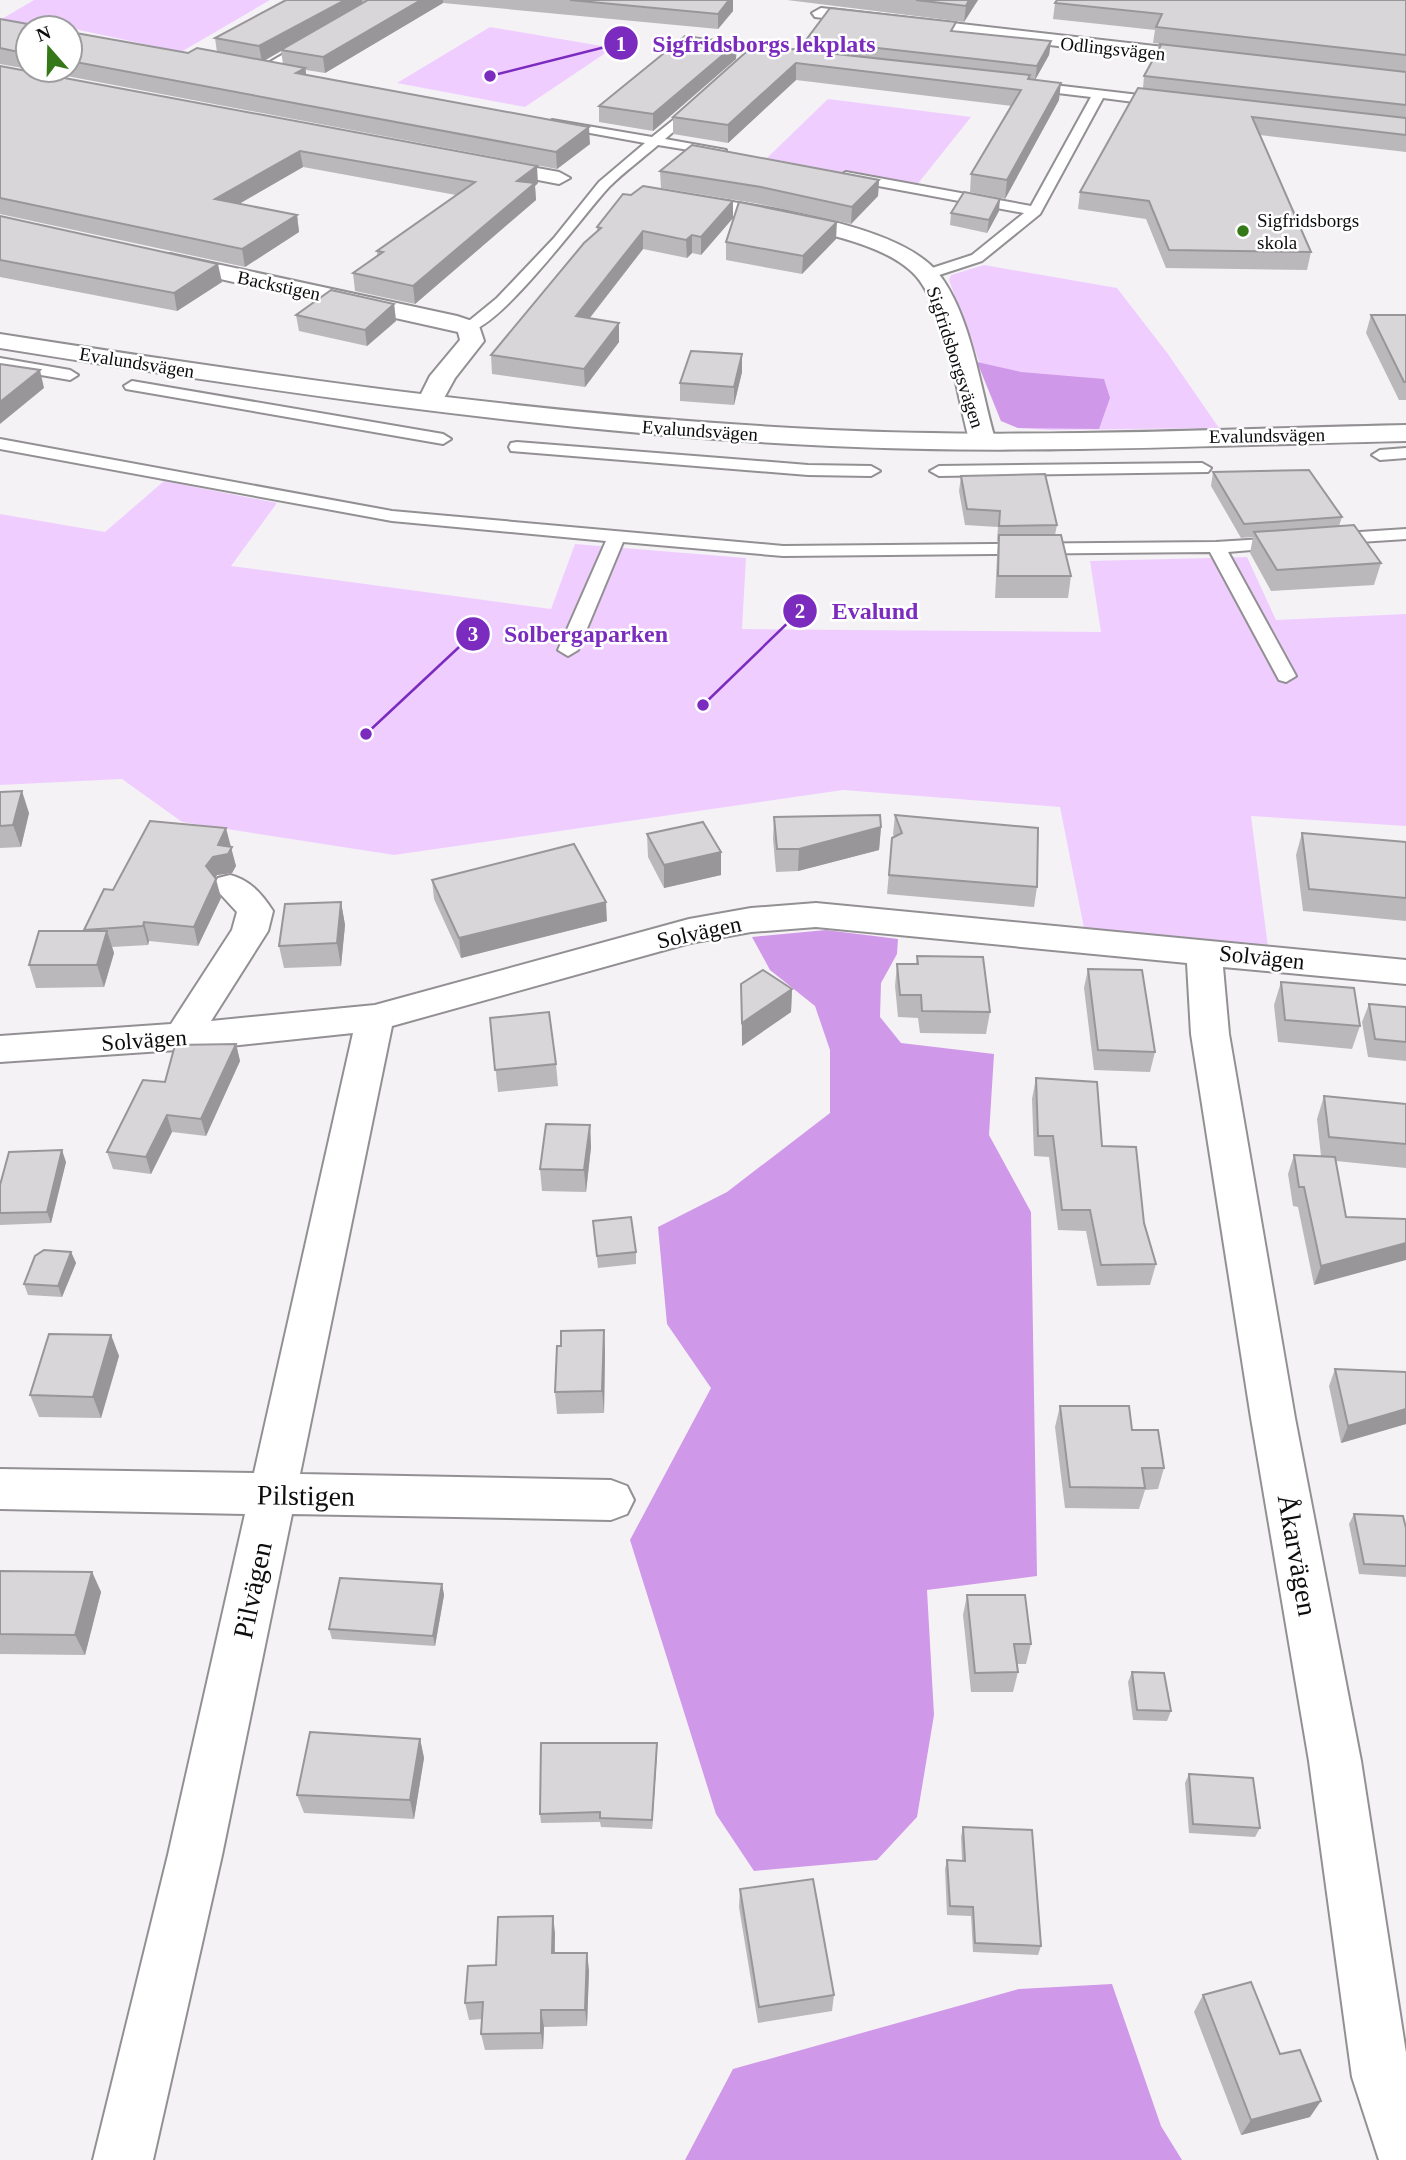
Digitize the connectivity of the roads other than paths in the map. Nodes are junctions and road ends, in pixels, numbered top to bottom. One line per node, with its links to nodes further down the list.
1 (821, 13): 3 (street, Odlingsvägen)
2 (319, 37): 4 (lane)
3 (1232, 61)
4 (283, 72)
5 (1019, 85): 6 (lane)
6 (1099, 94): 8 (lane); 16 (lane)
7 (707, 96): 10 (lane)
8 (1184, 104)
9 (548, 121): 10 (lane)
10 (655, 141): 11 (lane); 19 (lane)
11 (736, 156)
12 (470, 161): 14 (street)
13 (831, 174): 16 (lane)
14 (558, 178)
15 (664, 197): 18 (street, Sigfridsborgsvägen)
16 (1035, 211): 18 (lane)
17 (143, 255): 19 (street, Backstigen)
18 (928, 274): 27 (street, Sigfridsborgsvägen)
19 (469, 328): 24 (street)
20 (0, 341): 24 (street, Evalundsvägen)
21 (0, 363): 22 (lane)
22 (70, 375)
23 (132, 386): 26 (lane)
24 (429, 404): 27 (street, Evalundsvägen)
25 (1406, 433): 27 (street, Evalundsvägen)
26 (443, 439)
27 (982, 439)
28 (0, 444): 36 (lane)
29 (517, 447): 33 (lane)
30 (1406, 453): 31 (lane)
31 (1380, 455)
32 (1202, 468): 34 (lane)
33 (871, 471)
34 (939, 471)
35 (1406, 534): 37 (lane)
36 (617, 536): 37 (lane); 38 (lane)
37 (1216, 547): 39 (lane)
38 (568, 650)
39 (1286, 676)
40 (230, 886): 44 (street)
41 (1204, 952): 42 (street, Solvägen); 43 (street, Solvägen); 49 (street, Åkarvägen)
42 (1406, 972)
43 (375, 1018): 44 (street, Solvägen); 47 (street, Pilvägen)
44 (182, 1037): 45 (street, Solvägen)
45 (0, 1049)
46 (0, 1489): 47 (street, Pilstigen)
47 (273, 1494): 48 (street, Pilstigen); 50 (street, Pilvägen)
48 (611, 1500)
49 (1406, 2154)
50 (123, 2160)

